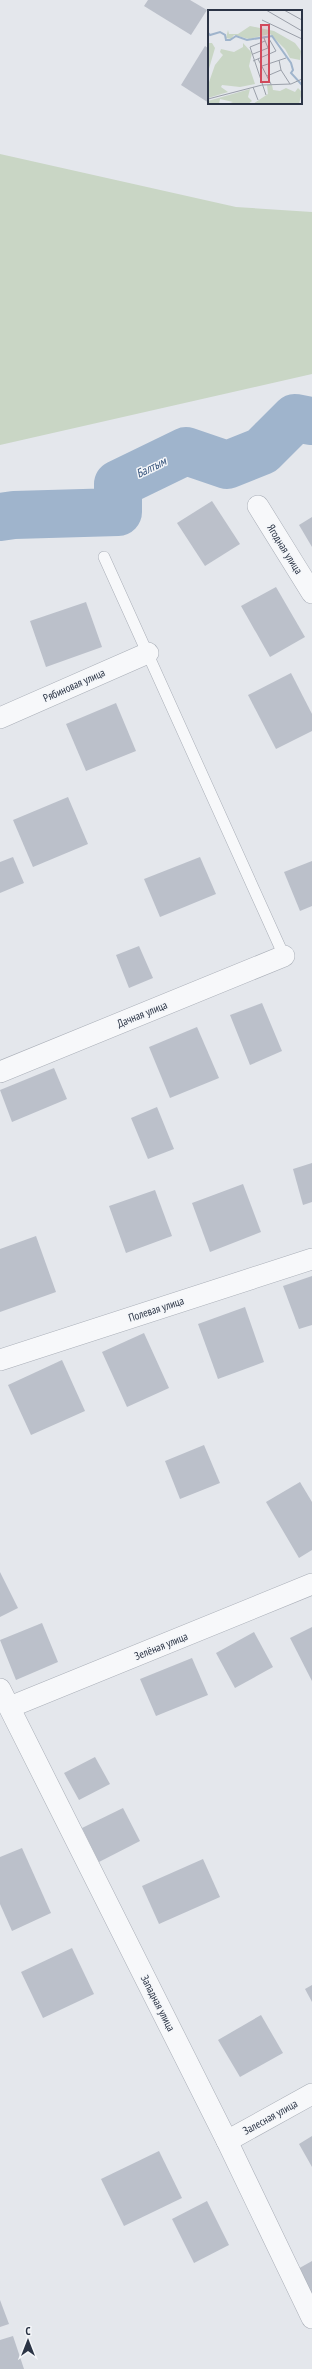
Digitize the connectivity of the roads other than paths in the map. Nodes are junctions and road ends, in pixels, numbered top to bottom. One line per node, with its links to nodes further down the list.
1 (258, 506): 3 (street, Ягодная улица)
2 (104, 557): 4 (lane)
3 (312, 593)
4 (148, 653): 5 (street, Рябиновая улица); 6 (lane)
5 (0, 718)
6 (284, 956): 7 (street, Дачная улица)
7 (0, 1072)
8 (312, 1259): 9 (street, Полевая улица)
9 (0, 1360)
10 (312, 1584): 12 (street, Зелёная улица)
11 (0, 1689): 12 (street, Западная улица)
12 (10, 1707): 14 (street, Западная улица)
13 (312, 2094): 14 (street, Залесная улица)
14 (227, 2141): 15 (street, Западная улица)
15 (312, 2318)

